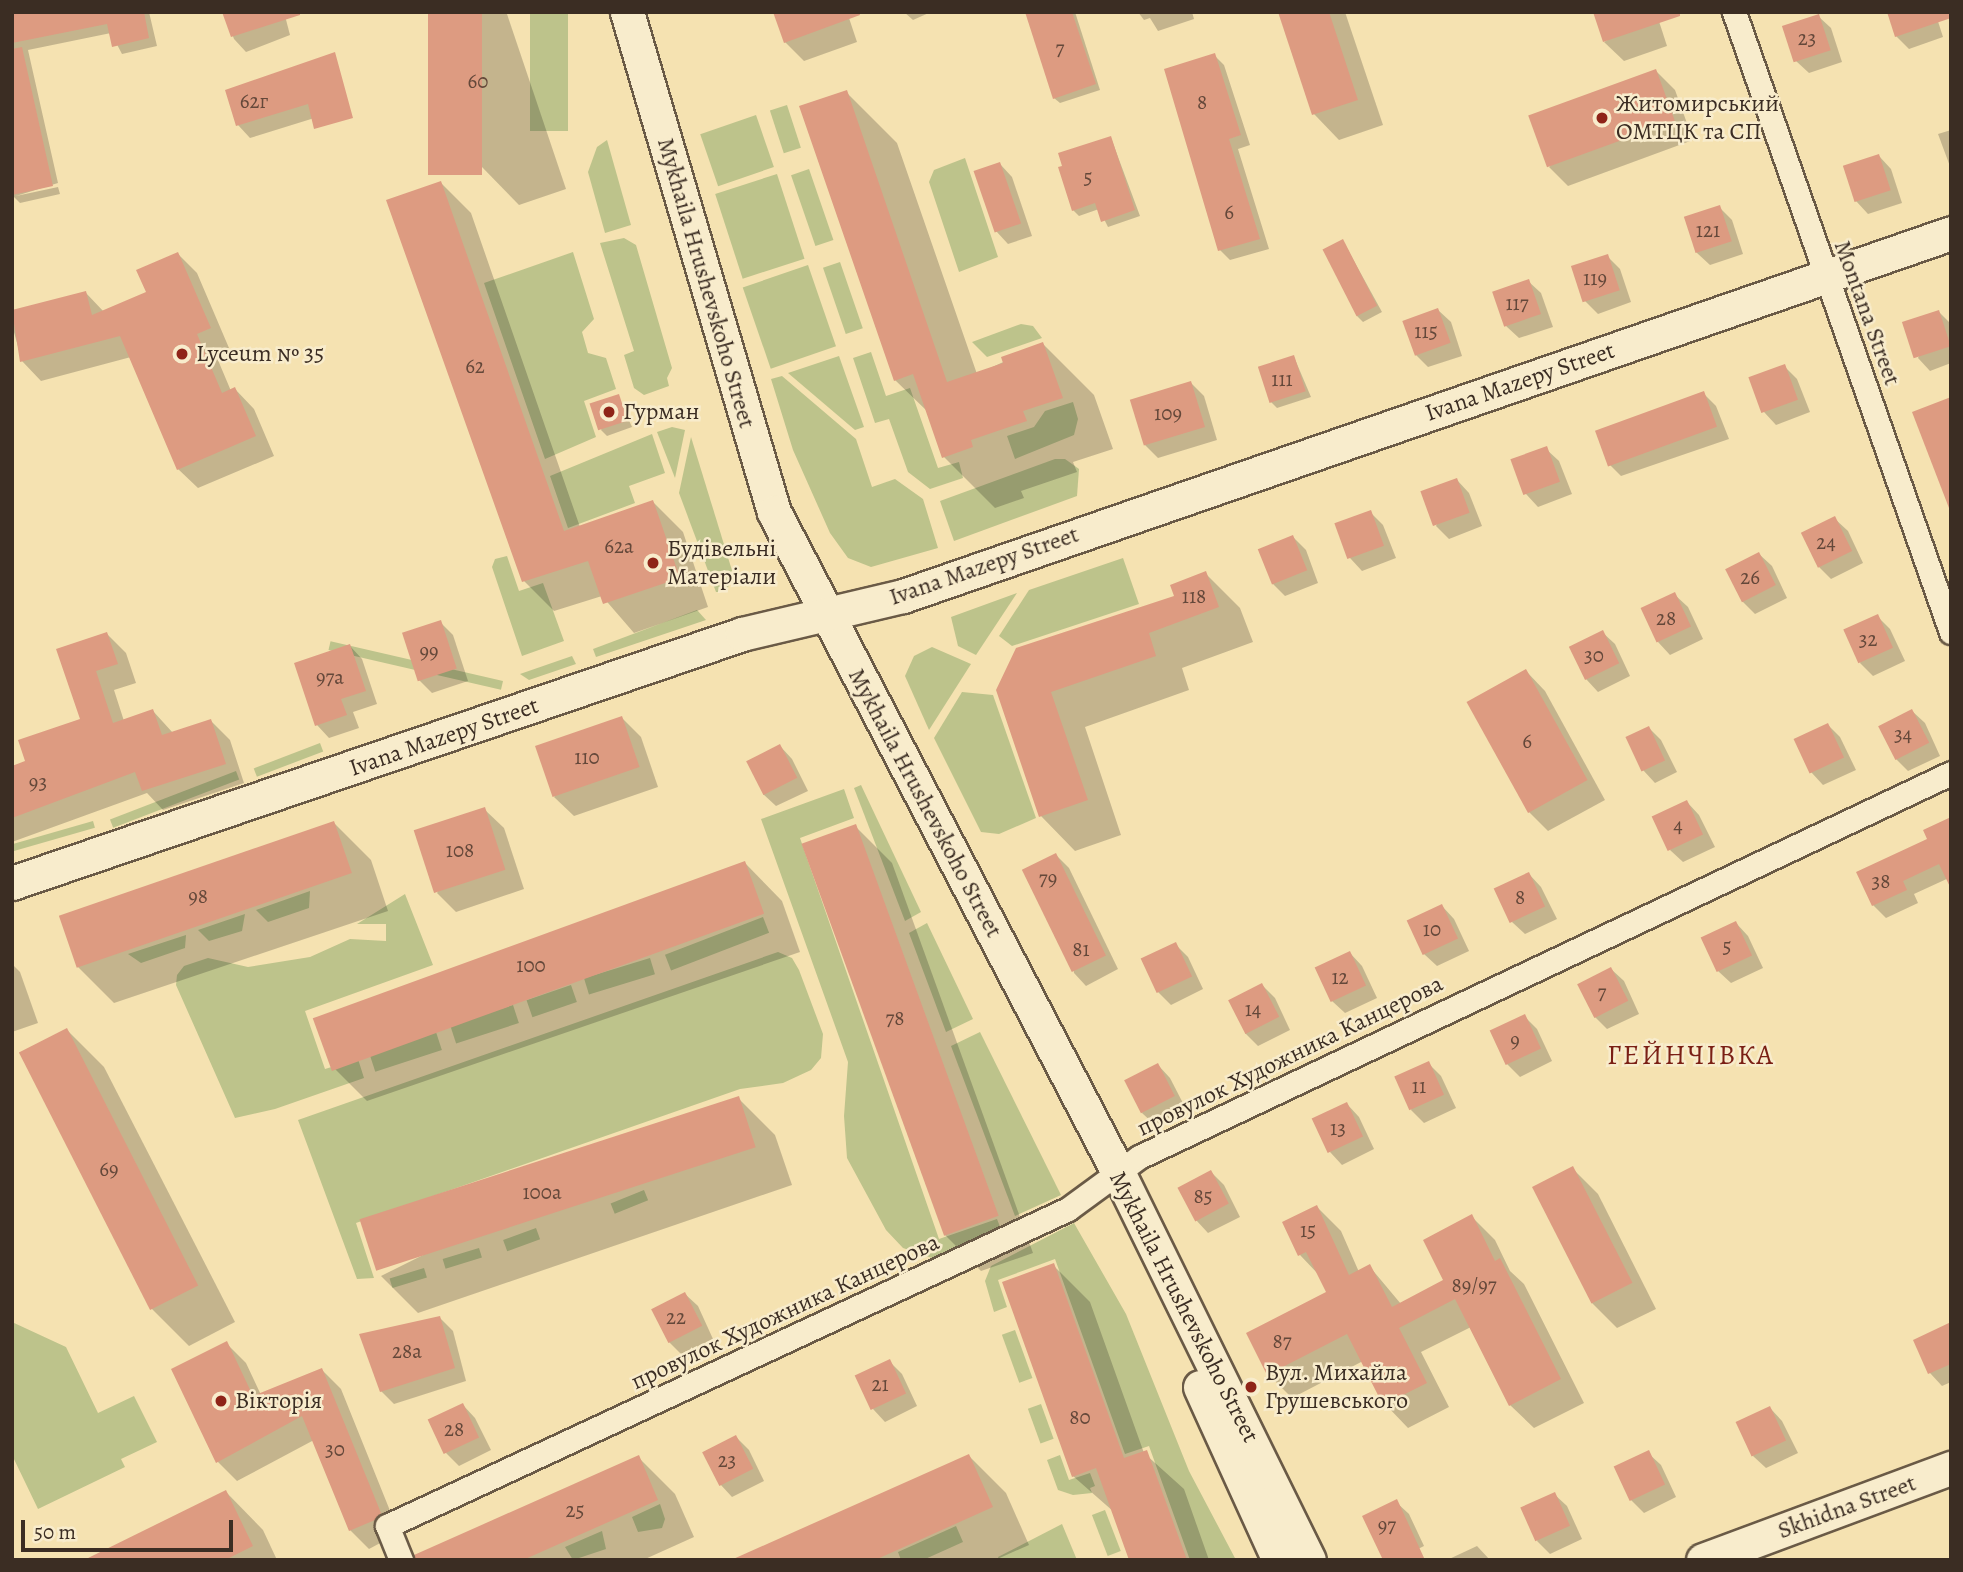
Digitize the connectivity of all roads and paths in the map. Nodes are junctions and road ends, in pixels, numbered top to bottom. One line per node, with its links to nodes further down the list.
1 (606, 12): 6 (main road)
2 (627, 12): 6 (main road, Mykhaila Hrushevskoho Street)
3 (1734, 12): 5 (street, Montana Street)
4 (1951, 233): 5 (main road, Ivana Mazepy Street)
5 (1827, 276): 6 (main road, Ivana Mazepy Street); 7 (street, Montana Street)
6 (815, 616): 9 (main road, Ivana Mazepy Street); 10 (main road, Mykhaila Hrushevskoho Street)
7 (1951, 632)
8 (1951, 773): 10 (street, провулок Художника Канцерова)
9 (12, 883)
10 (1110, 1180): 13 (street, провулок Художника Канцерова); 14 (main road); 15 (main road, Mykhaila Hrushevskoho Street)
11 (1951, 1468): 16 (main road, Skhidna Street)
12 (1951, 1489): 17 (main road, Skhidna Street)
13 (401, 1560)
14 (1279, 1560)
15 (1309, 1560)
16 (1703, 1560)
17 (1759, 1560)

